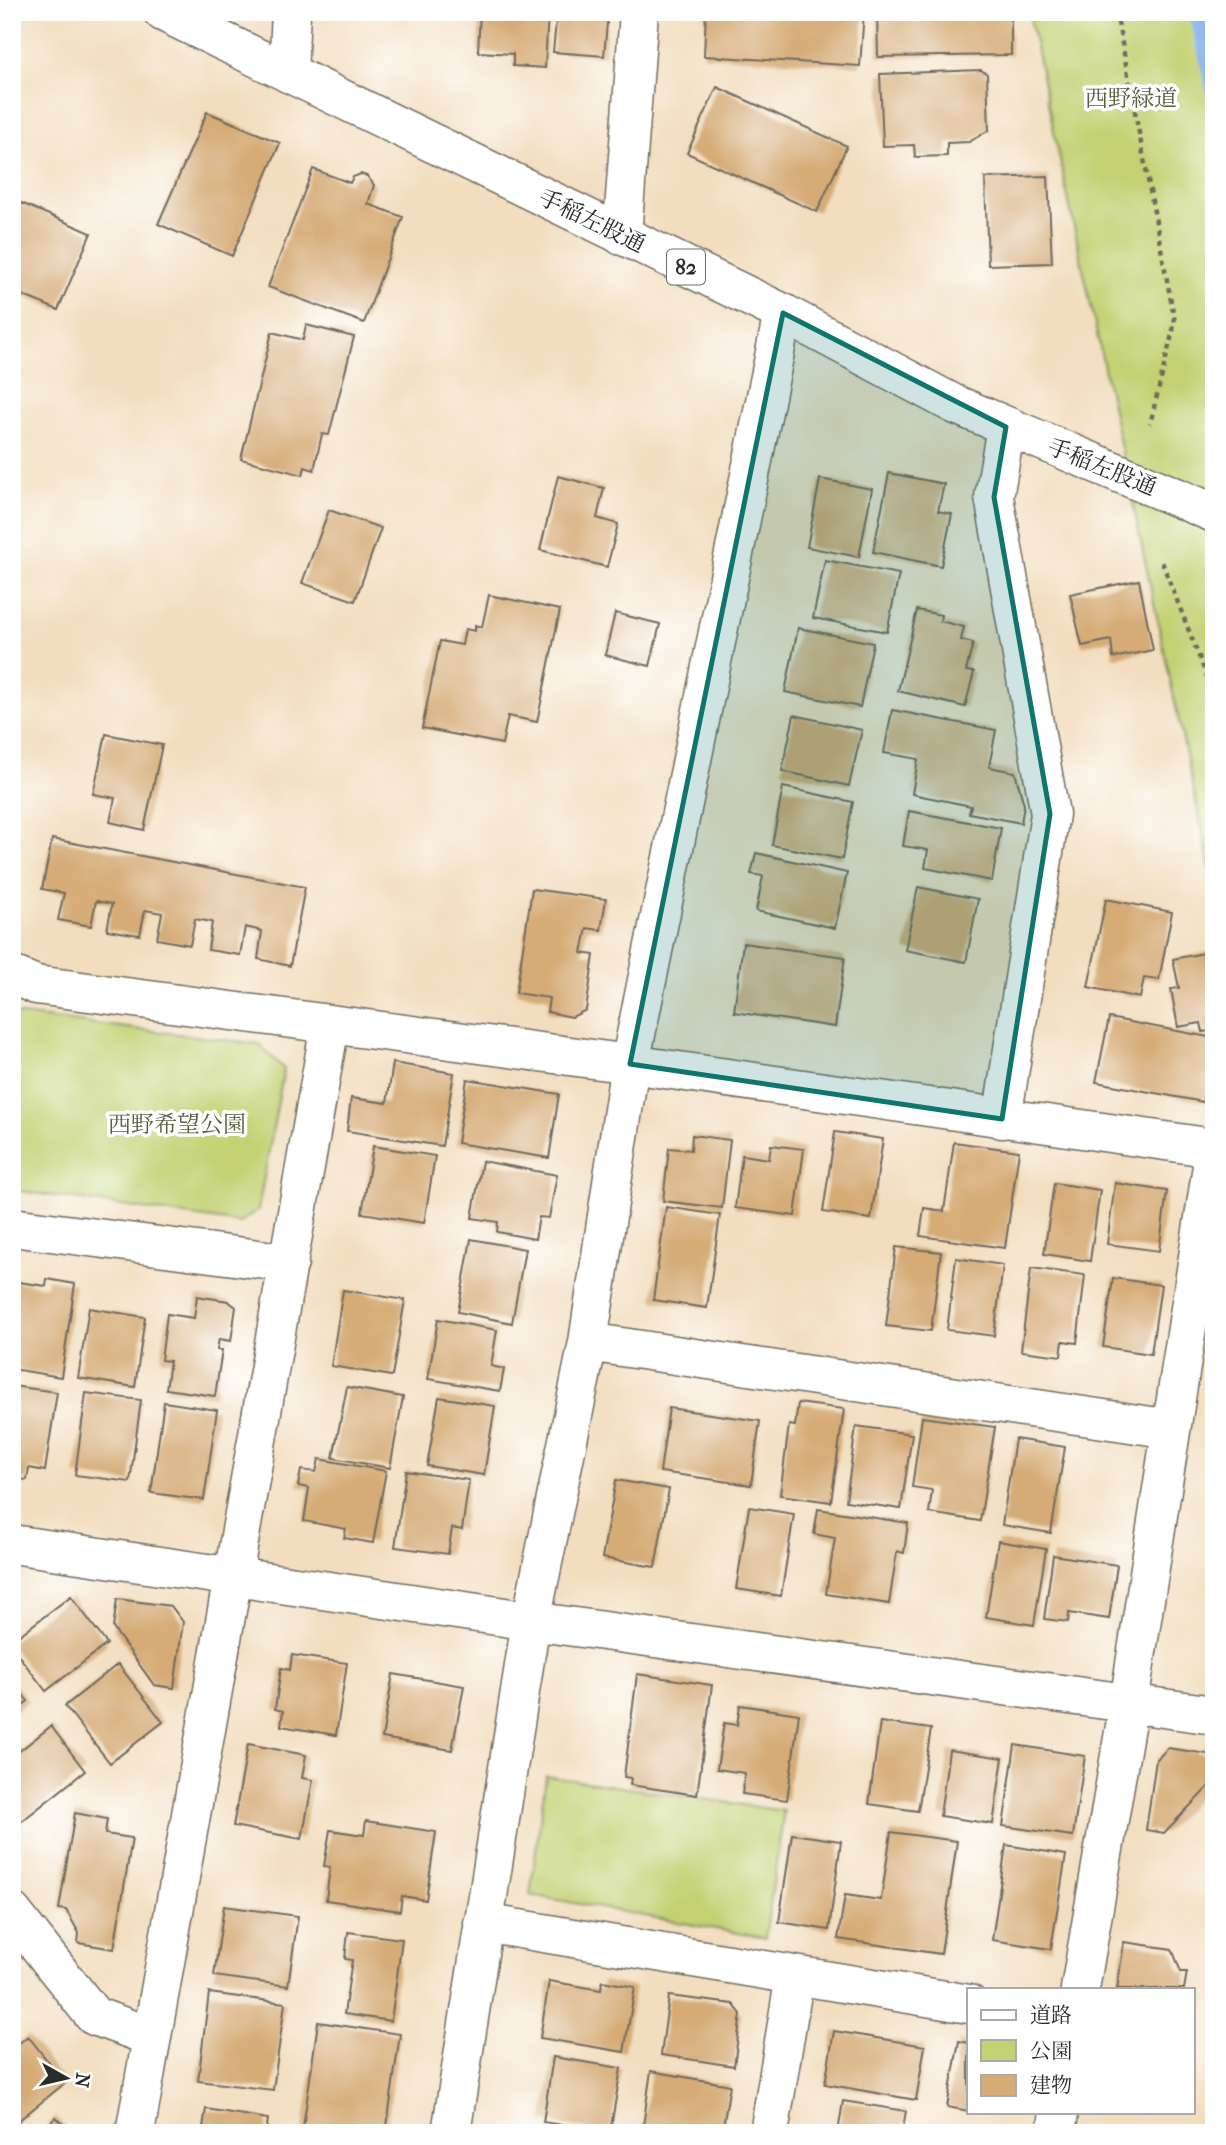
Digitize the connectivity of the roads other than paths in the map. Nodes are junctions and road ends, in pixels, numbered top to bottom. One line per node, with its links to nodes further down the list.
1 (163, 12): 4 (street, 手稲左股通 / 82)
2 (291, 12): 4 (street)
3 (639, 12): 5 (street)
4 (288, 73): 5 (street, 手稲左股通 / 82)
5 (622, 236): 6 (street, 手稲左股通 / 82)
6 (783, 313): 7 (street, 手稲左股通 / 82); 11 (street)
7 (1006, 427): 8 (street, 手稲左股通 / 82); 12 (street)
8 (1214, 513)
9 (12, 975): 10 (street)
10 (330, 1026): 11 (street); 15 (street)
11 (630, 1064): 12 (street); 16 (street)
12 (1002, 1119): 13 (street)
13 (1214, 1150): 17 (street)
14 (12, 1227): 15 (street)
15 (289, 1263): 19 (street)
16 (588, 1342): 17 (street); 20 (street)
17 (1171, 1429): 21 (street)
18 (12, 1544): 19 (street)
19 (235, 1577): 20 (street); 28 (street)
20 (531, 1620): 21 (street); 24 (street)
21 (1129, 1703): 22 (street); 26 (street)
22 (1214, 1715)
23 (12, 1912): 28 (street)
24 (484, 1923): 25 (street); 31 (street)
25 (795, 1975): 27 (street); 32 (street)
26 (1080, 1988)
27 (967, 2004)
28 (152, 2037): 30 (street)
29 (1059, 2114): 33 (street)
30 (135, 2133)
31 (452, 2133)
32 (769, 2133)
33 (1056, 2133)

